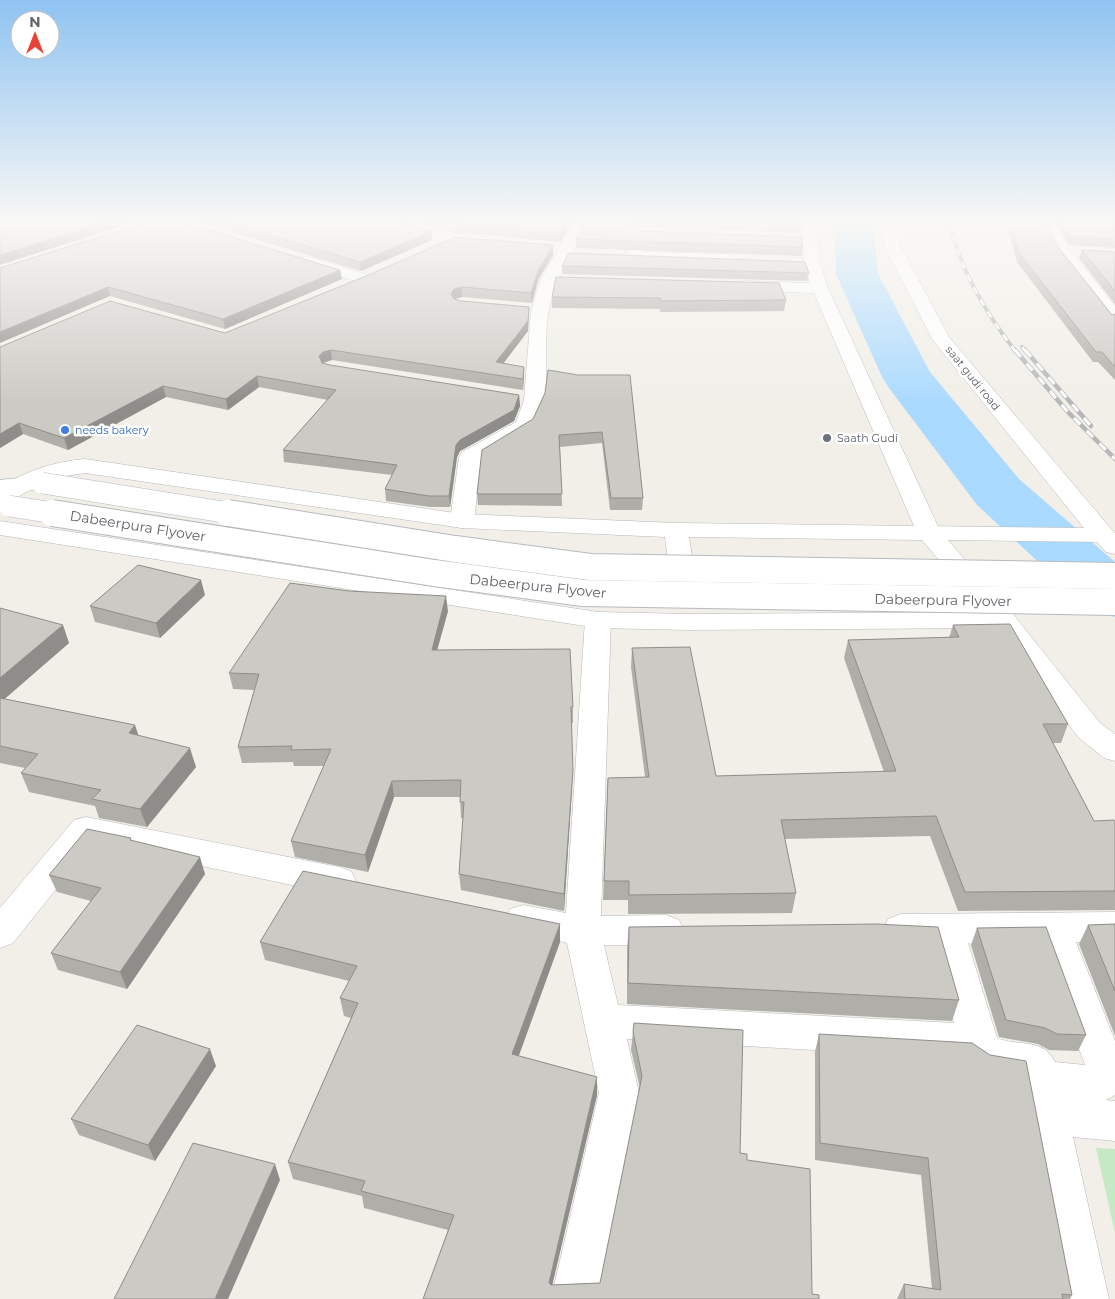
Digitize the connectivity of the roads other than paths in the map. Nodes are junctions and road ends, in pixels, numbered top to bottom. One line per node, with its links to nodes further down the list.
1 (356, 283): 8 (street)
2 (548, 283): 10 (street)
3 (816, 283): 7 (street)
4 (912, 283): 16 (street, saat gudi road)
5 (1088, 283): 11 (street)
6 (723, 286): 7 (street)
7 (820, 288): 17 (street)
8 (339, 290)
9 (520, 309): 10 (street)
10 (540, 311): 13 (street)
11 (1115, 318)
12 (4, 499): 13 (street); 18 (street, Dabeerpura Flyover, bridge); 19 (street, Dabeerpura Flyover, bridge); 20 (street)
13 (462, 520): 14 (street)
14 (676, 530): 15 (street); 23 (street)
15 (762, 531): 17 (street); 22 (street)
16 (1099, 533): 17 (street)
17 (941, 534): 21 (street)
18 (1115, 576)
19 (1115, 602)
20 (598, 620): 23 (street); 32 (street)
21 (1004, 620): 22 (street); 24 (street)
22 (790, 621): 23 (street)
23 (689, 622)
24 (1115, 750)
25 (369, 887): 33 (street)
26 (495, 913): 32 (street)
27 (1115, 927): 29 (street)
28 (946, 928): 29 (street); 30 (street); 35 (street)
29 (1052, 928): 36 (street)
30 (868, 929)
31 (701, 930): 32 (street)
32 (583, 931): 34 (street)
33 (0, 933)
34 (604, 1021): 35 (street); 38 (street)
35 (979, 1042): 36 (street)
36 (1043, 1097): 37 (street); 39 (street)
37 (1115, 1121)
38 (574, 1299)
39 (1086, 1299)

